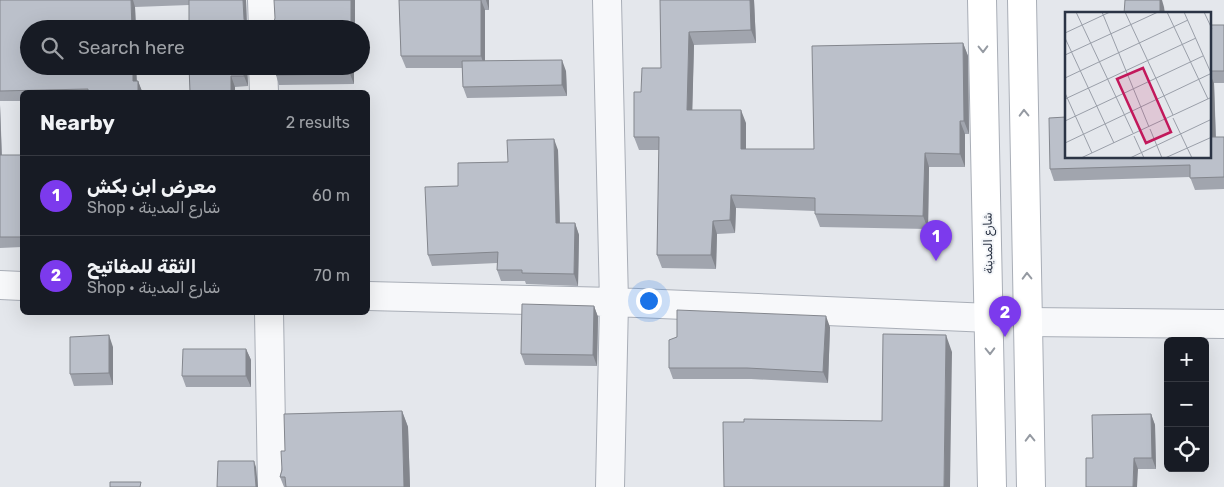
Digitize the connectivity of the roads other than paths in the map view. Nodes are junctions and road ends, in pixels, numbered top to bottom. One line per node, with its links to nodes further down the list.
1 (262, 0): 5 (street)
2 (607, 0): 11 (street)
3 (982, 0): 13 (main road, شارع المدينة, one-way to 13)
4 (1022, 0): 14 (main road, one-way to 4)
5 (263, 20)
6 (264, 75): 7 (street)
7 (264, 90)
8 (0, 285): 9 (street)
9 (20, 286)
10 (370, 296): 11 (street)
11 (614, 302): 13 (street); 17 (street)
12 (268, 315): 16 (street)
13 (990, 318): 18 (main road, شارع المدينة, one-way to 18)
14 (1028, 322): 15 (street); 19 (main road, one-way to 14)
15 (1224, 324)
16 (272, 487)
17 (610, 487)
18 (992, 487)
19 (1031, 487)

